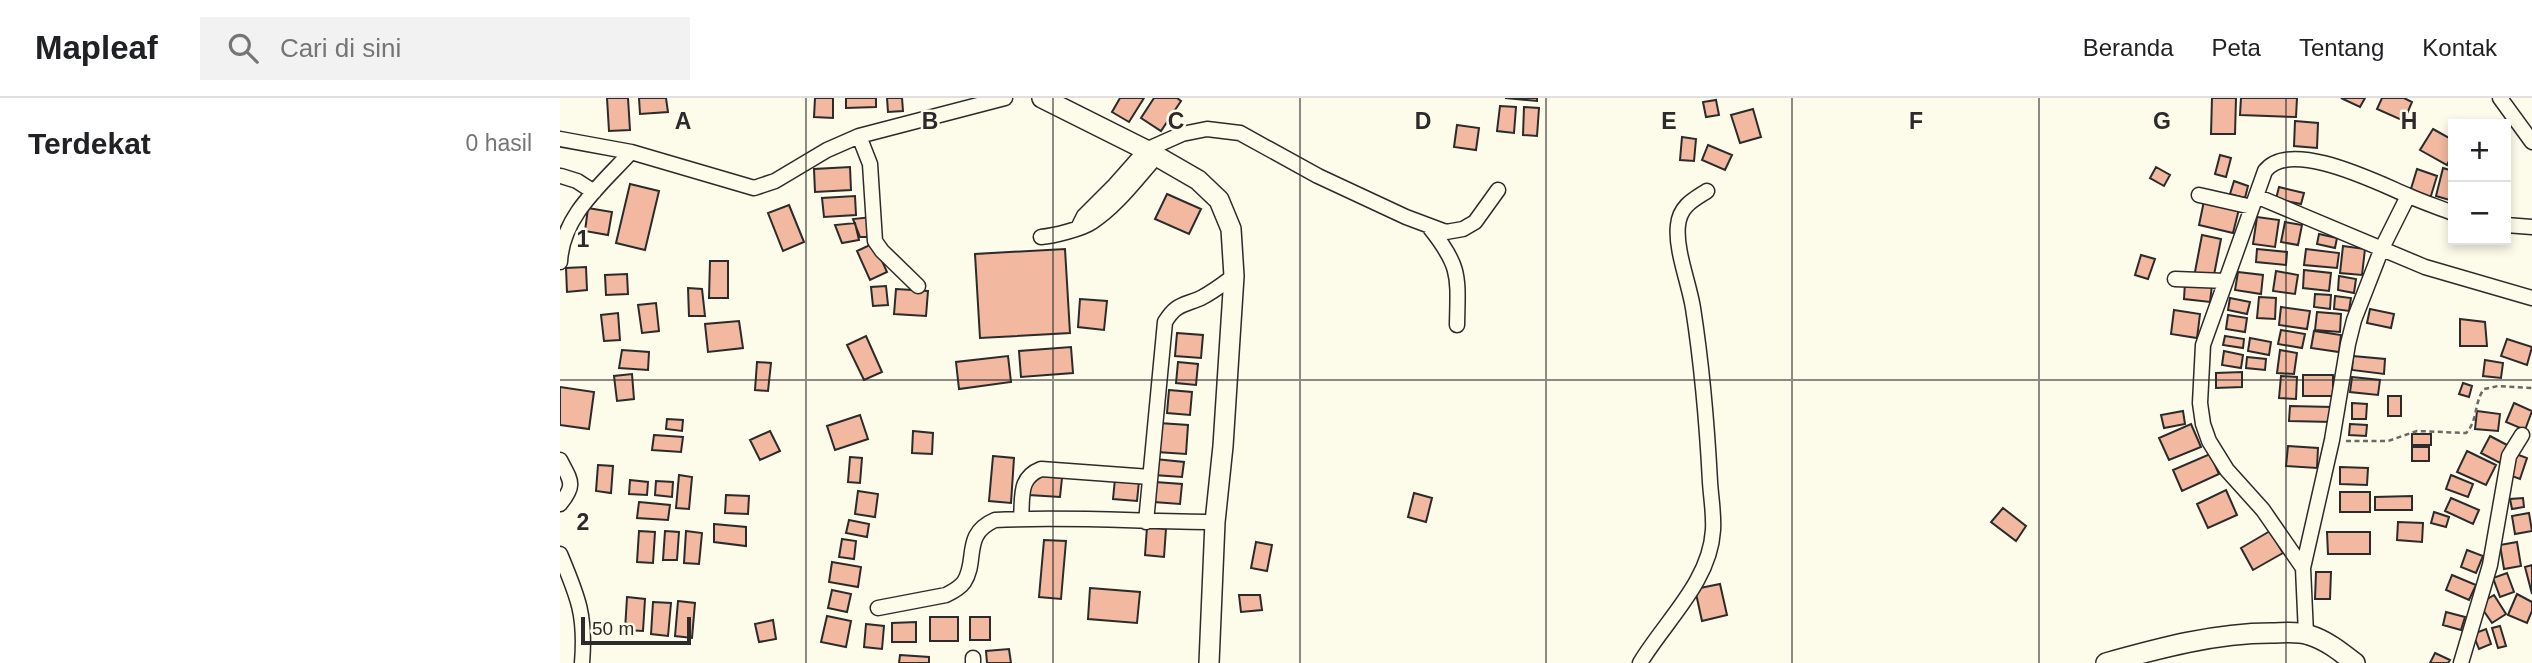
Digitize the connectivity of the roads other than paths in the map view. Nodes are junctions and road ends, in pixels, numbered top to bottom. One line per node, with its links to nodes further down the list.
1 (1005, 98): 4 (street)
2 (1042, 98): 7 (street)
3 (2500, 98): 6 (street)
4 (859, 136): 8 (street); 26 (street)
5 (560, 139): 8 (street)
6 (2532, 142)
7 (1153, 151): 18 (street); 20 (street); 23 (street)
8 (631, 152): 12 (street)
9 (561, 176): 12 (street)
10 (1498, 190): 18 (street)
11 (1707, 191): 42 (street)
12 (594, 192): 22 (street)
13 (2199, 195): 15 (street)
14 (2408, 196): 15 (street); 16 (street); 21 (street)
15 (2254, 201): 21 (street); 25 (street)
16 (2448, 211)
17 (2511, 225): 19 (street)
18 (1429, 226): 28 (street)
19 (2532, 227)
20 (1041, 237)
21 (2382, 248): 27 (street); 37 (street)
22 (560, 262)
23 (1234, 276): 31 (street); 35 (street)
24 (2175, 279): 25 (street)
25 (2226, 281): 37 (street)
26 (918, 286)
27 (2532, 298)
28 (1457, 325)
29 (2522, 435): 45 (street)
30 (560, 460): 32 (street)
31 (1150, 477): 33 (street); 34 (street)
32 (560, 504)
33 (1021, 518): 34 (street); 38 (street)
34 (1146, 522): 35 (street)
35 (1215, 522): 41 (street)
36 (560, 554): 40 (street)
37 (2304, 568): 39 (street)
38 (878, 608)
39 (2306, 634): 43 (street); 44 (street)
40 (582, 663)
41 (1209, 663)
42 (1640, 663)
43 (2106, 663)
44 (2356, 663)
45 (2461, 663)

